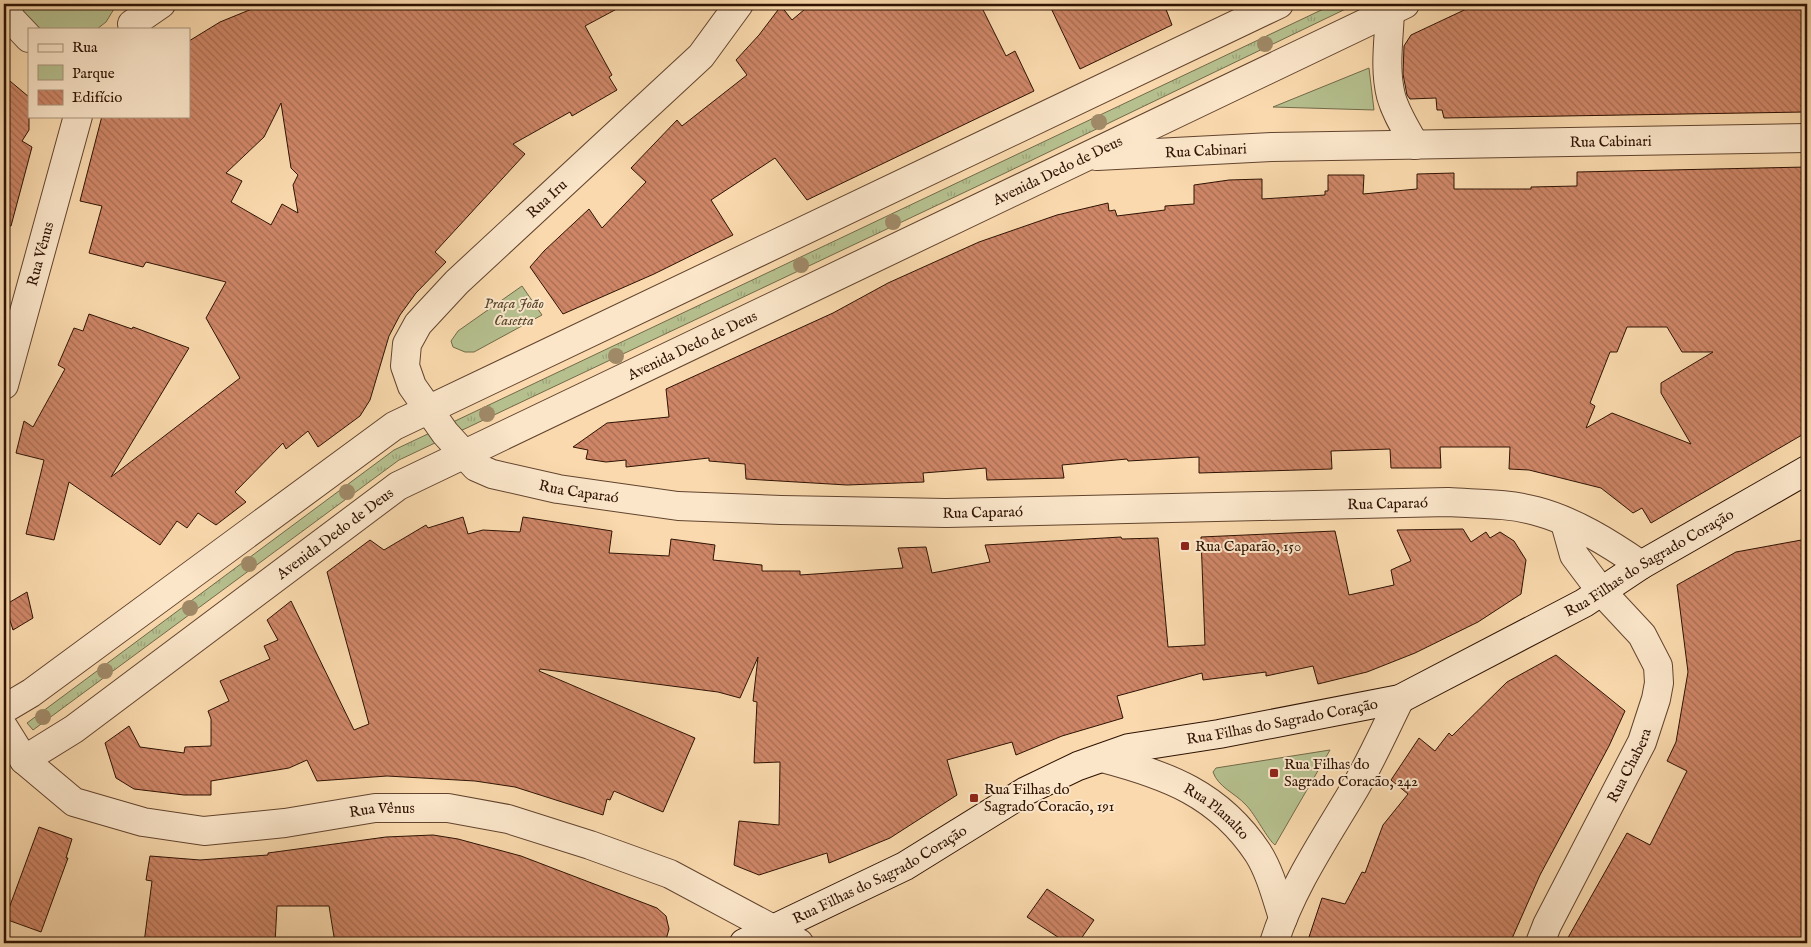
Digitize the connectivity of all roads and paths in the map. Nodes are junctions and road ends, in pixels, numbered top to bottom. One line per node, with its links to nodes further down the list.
1 (5, 4): 7 (street)
2 (161, 4): 6 (street)
3 (739, 4): 13 (street, Rua Iru)
4 (1279, 4): 13 (street)
5 (1397, 8): 10 (street); 11 (street, Avenida Dedo de Deus)
6 (133, 19)
7 (19, 35)
8 (75, 118): 12 (street, Rua Vênus)
9 (1807, 138): 10 (street, Rua Cabinari)
10 (1415, 145): 11 (street, Rua Cabinari)
11 (1086, 157): 14 (street, Avenida Dedo de Deus)
12 (4, 385)
13 (428, 410): 14 (street, Rua Caparaó); 20 (street)
14 (463, 454): 16 (street, Rua Caparaó); 23 (street, Avenida Dedo de Deus)
15 (1807, 470): 17 (street, Rua Filhas do Sagrado Coração)
16 (1565, 523): 17 (street, Rua Caparaó); 18 (street)
17 (1641, 565): 18 (street, Rua Filhas do Sagrado Coração)
18 (1601, 591): 19 (street, Rua Filhas do Sagrado Coração); 29 (street, Rua Chabera)
19 (1400, 699): 22 (street, Rua Filhas do Sagrado Coração); 24 (street)
20 (4, 709)
21 (4, 728): 23 (street, Rua Vênus)
22 (1102, 758): 24 (street, Rua Planalto); 25 (street, Rua Filhas do Sagrado Coração)
23 (24, 760): 25 (street, Rua Vênus)
24 (1283, 918): 28 (street)
25 (774, 928): 26 (street, Rua Filhas do Sagrado Coração); 27 (street)
26 (744, 943)
27 (799, 943)
28 (1274, 943)
29 (1540, 943)

